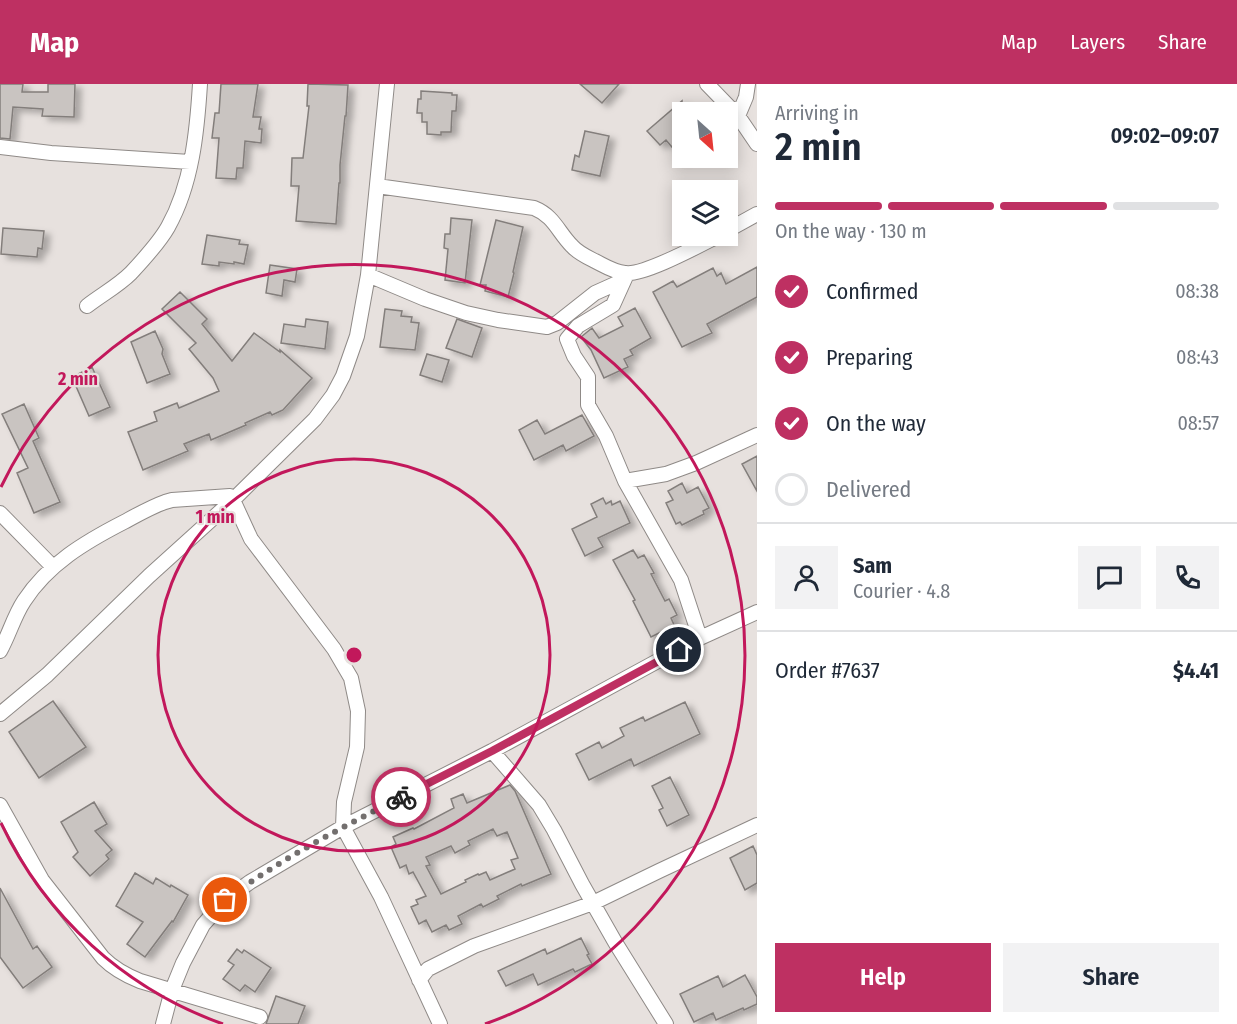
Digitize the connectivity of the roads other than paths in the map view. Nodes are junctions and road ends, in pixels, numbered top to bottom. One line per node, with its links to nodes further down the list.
1 (200, 84): 9 (street)
2 (387, 84): 10 (street)
3 (706, 84): 5 (street)
4 (748, 84): 6 (street)
5 (724, 102)
6 (738, 116): 7 (street)
7 (757, 144)
8 (0, 147): 9 (street)
9 (190, 162): 16 (street)
10 (377, 186): 14 (street); 15 (street)
11 (757, 214): 12 (street)
12 (738, 224)
13 (698, 246): 15 (street)
14 (368, 275): 15 (street); 19 (street)
15 (626, 277): 18 (street)
16 (87, 306)
17 (757, 435): 18 (street)
18 (626, 481): 23 (street)
19 (232, 498): 21 (street); 25 (street); 29 (street)
20 (0, 513): 21 (street)
21 (53, 567): 24 (street)
22 (757, 612): 23 (street)
23 (700, 638): 26 (street)
24 (0, 651)
25 (0, 714)
26 (492, 751): 29 (street); 30 (street)
27 (0, 805): 32 (street)
28 (757, 825): 30 (street)
29 (343, 827): 31 (street); 32 (street)
30 (593, 903): 31 (street); 36 (street)
31 (419, 981): 35 (street)
32 (172, 990): 33 (street); 34 (street)
33 (260, 1017)
34 (163, 1024)
35 (440, 1024)
36 (666, 1024)

